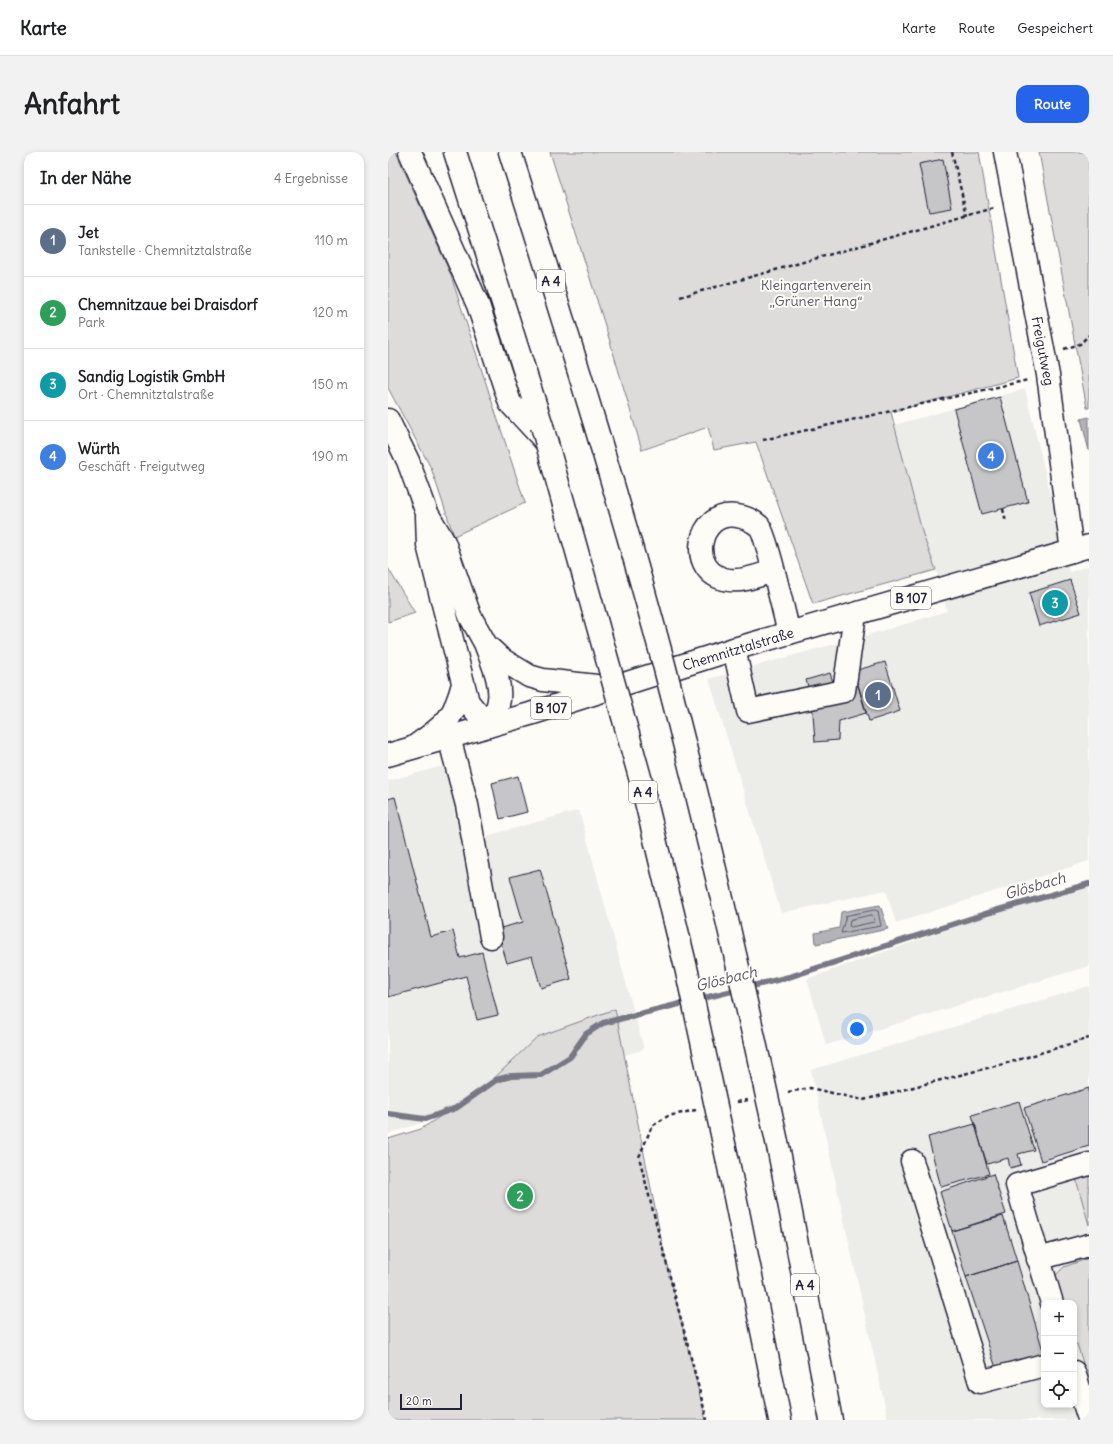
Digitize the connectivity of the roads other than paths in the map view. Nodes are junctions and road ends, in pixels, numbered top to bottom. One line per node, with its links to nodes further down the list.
1 (410, 152): 6 (main road)
2 (455, 152): 6 (main road, A 4)
3 (510, 152): 30 (main road, A 4, bridge)
4 (1005, 152): 8 (main road, Freigutweg)
5 (388, 420): 7 (main road)
6 (541, 433): 29 (main road, A 4, bridge)
7 (427, 513): 12 (main road); 14 (main road)
8 (1081, 548): 10 (main road, Chemnitztalstraße / B 107)
9 (773, 571): 11 (main road)
10 (855, 614): 11 (main road, Chemnitztalstraße / B 107); 13 (main road)
11 (789, 633): 13 (main road, Chemnitztalstraße / B 107)
12 (486, 645): 15 (main road); 16 (main road)
13 (734, 650): 15 (main road, Chemnitztalstraße / B 107)
14 (463, 684): 16 (main road); 18 (main road)
15 (614, 688): 16 (main road, Chemnitztalstraße / B 107)
16 (488, 726): 17 (main road, Chemnitztalstraße / B 107)
17 (449, 737): 18 (main road, Chemnitztalstraße / B 107); 20 (main road)
18 (414, 747): 19 (main road, Chemnitztalstraße / B 107)
19 (388, 755)
20 (491, 937)
21 (912, 1161): 26 (main road)
22 (1089, 1164): 24 (main road)
23 (1089, 1245): 24 (main road)
24 (1038, 1259): 25 (main road)
25 (1051, 1300)
26 (1041, 1366)
27 (1077, 1381): 28 (main road)
28 (1089, 1419)
29 (780, 1420)
30 (831, 1420)

